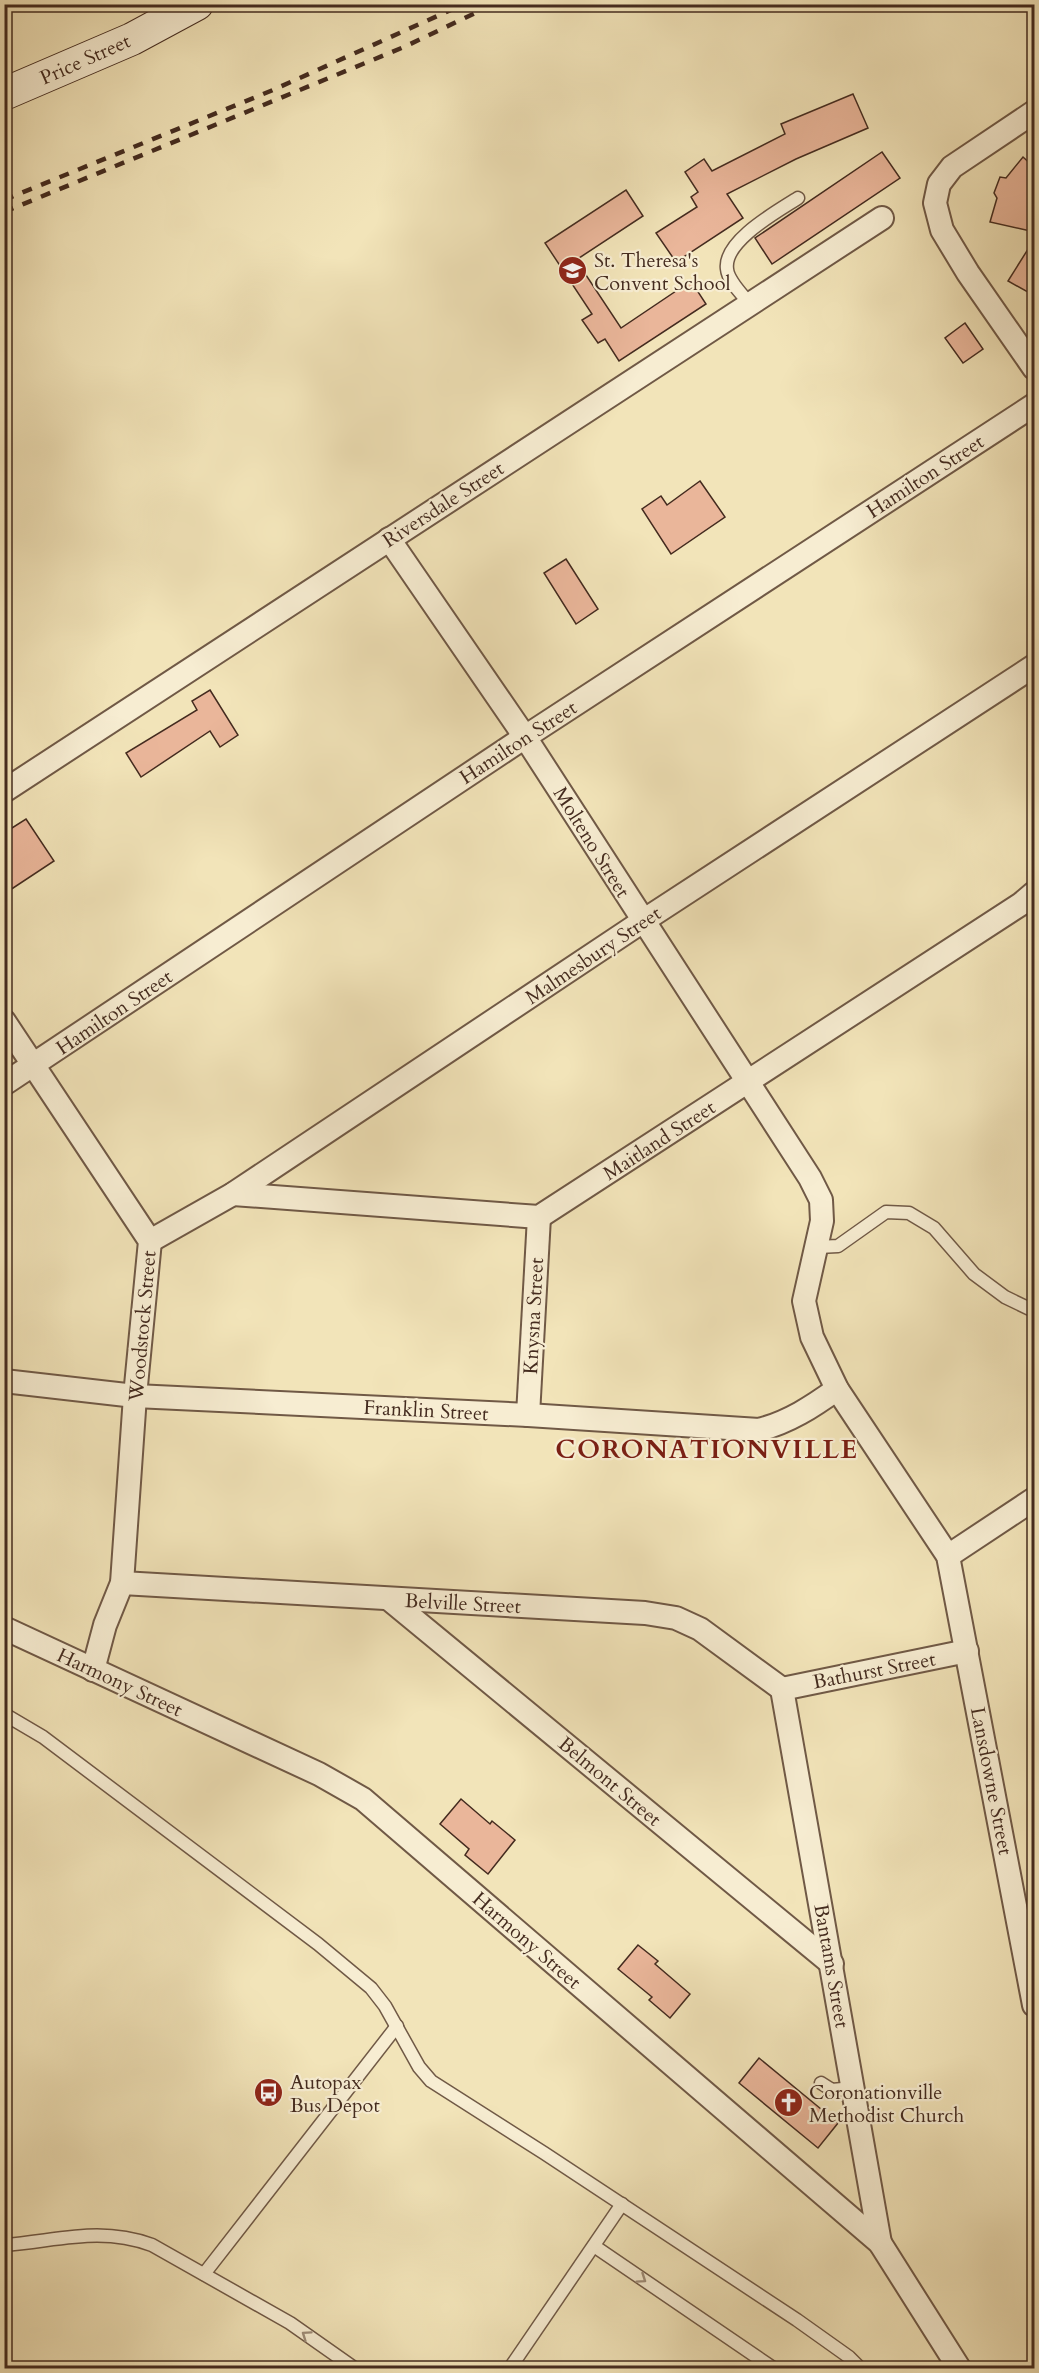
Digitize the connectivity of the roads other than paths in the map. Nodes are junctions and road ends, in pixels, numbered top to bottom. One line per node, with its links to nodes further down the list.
1 (181, 8): 2 (street, Price Street)
2 (4, 94)
3 (1027, 117): 7 (street)
4 (798, 198): 6 (lane)
5 (882, 218): 6 (street, Riversdale Street)
6 (750, 304): 9 (street, Riversdale Street)
7 (1035, 368)
8 (1035, 405): 11 (street, Hamilton Street)
9 (389, 539): 11 (street, Molteno Street); 12 (street, Riversdale Street)
10 (1035, 666): 14 (street, Malmesbury Street)
11 (525, 737): 14 (street, Molteno Street); 16 (street, Hamilton Street)
12 (4, 791)
13 (1035, 893): 17 (street, Maitland Street)
14 (643, 921): 17 (street, Molteno Street); 19 (street, Malmesbury Street)
15 (5, 1024): 16 (street, Woodstock Street)
16 (34, 1065): 18 (street, Hamilton Street); 21 (street, Woodstock Street)
17 (748, 1082): 20 (street, Maitland Street); 22 (street, Molteno Street)
18 (4, 1084)
19 (233, 1194): 20 (street); 21 (street, Malmesbury Street)
20 (539, 1217): 27 (street, Knysna Street)
21 (150, 1241): 26 (street, Woodstock Street)
22 (818, 1247): 23 (lane); 25 (street, Molteno Street)
23 (1035, 1311)
24 (4, 1381): 26 (street, Franklin Street)
25 (837, 1389): 27 (street, Franklin Street); 29 (street, Molteno Street)
26 (135, 1396): 27 (street, Franklin Street); 30 (street, Woodstock Street)
27 (528, 1415)
28 (1035, 1500): 29 (street)
29 (948, 1556): 33 (street, Lansdowne Street)
30 (122, 1583): 31 (street, Belville Street); 34 (street, Woodstock Street)
31 (389, 1599): 35 (street, Belville Street); 37 (street, Belmont Street)
32 (4, 1628): 34 (street, Harmony Street)
33 (967, 1651): 35 (street, Bathurst Street); 38 (street, Lansdowne Street)
34 (93, 1670): 43 (street, Harmony Street)
35 (782, 1689): 37 (street, Bantams Street)
36 (4, 1714): 39 (lane)
37 (832, 1964): 41 (street, Bantams Street)
38 (1035, 2005)
39 (397, 2026): 42 (lane); 46 (lane)
40 (821, 2083): 41 (lane)
41 (853, 2088): 43 (street, Bantams Street)
42 (622, 2204): 45 (lane); 50 (lane)
43 (880, 2243): 51 (street, Harmony Street)
44 (4, 2246): 46 (lane)
45 (594, 2246): 48 (lane); 49 (lane, one-way to 49)
46 (204, 2274): 47 (lane, one-way to 46)
47 (354, 2368)
48 (510, 2368)
49 (773, 2368)
50 (860, 2368)
51 (959, 2368)

